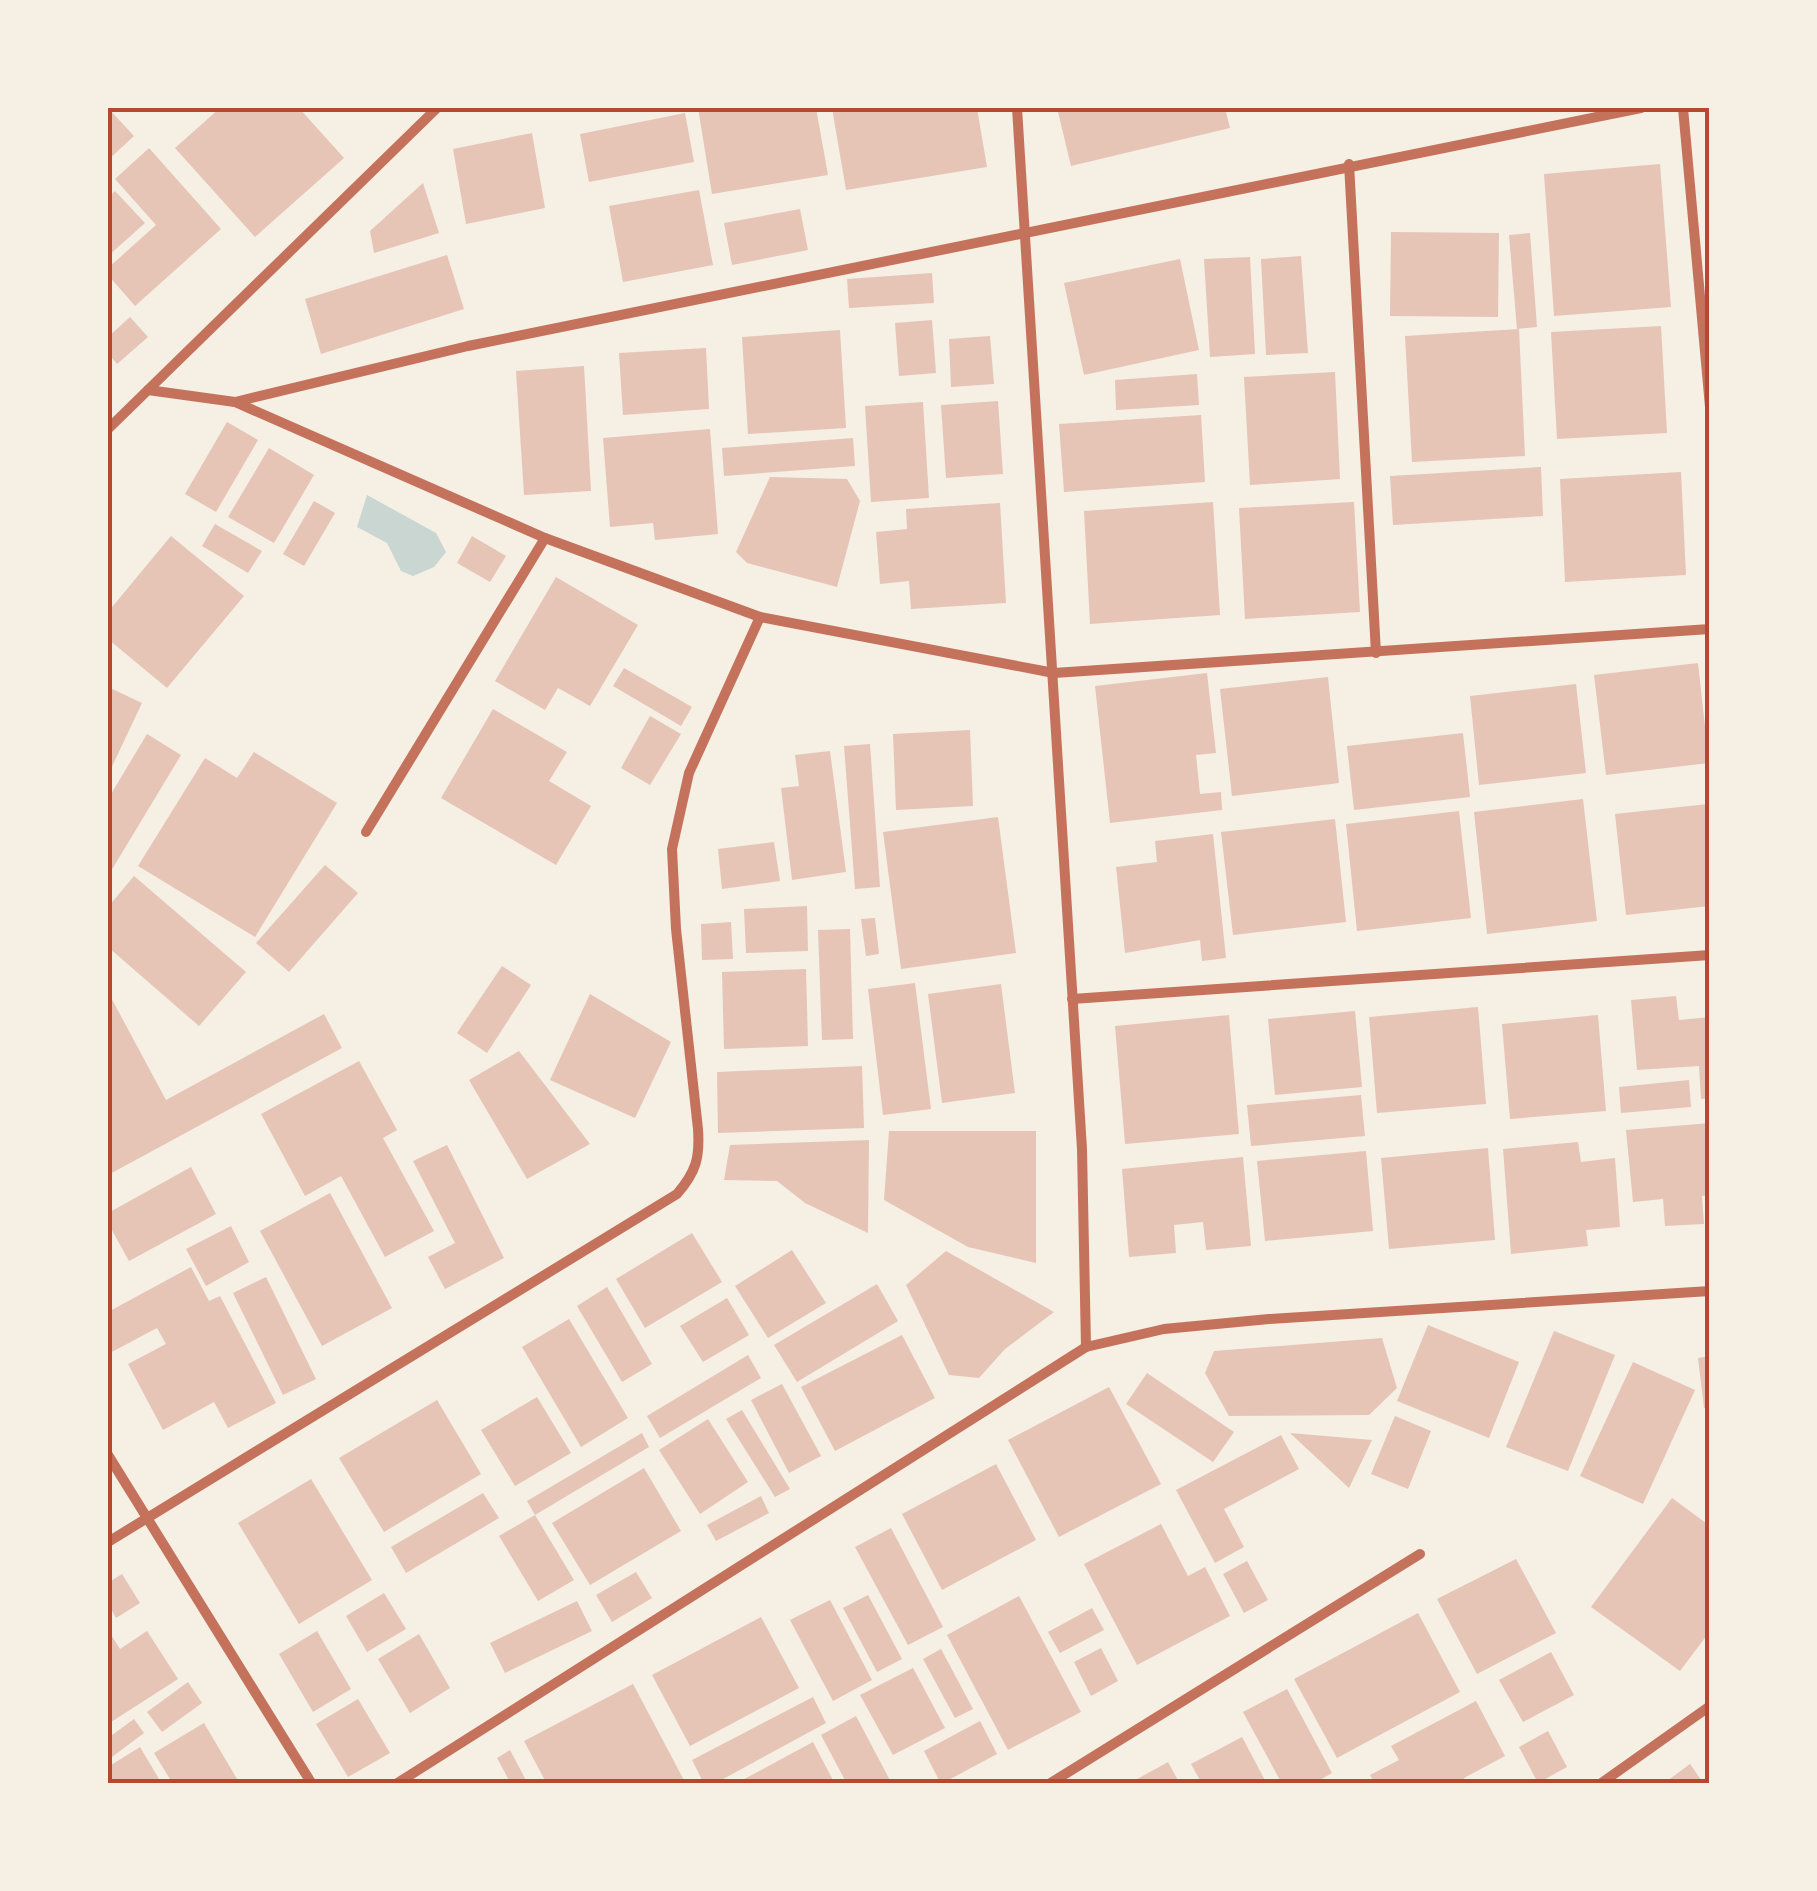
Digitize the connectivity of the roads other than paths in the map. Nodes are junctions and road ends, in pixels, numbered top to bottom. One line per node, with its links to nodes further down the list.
1 (437, 108): 7 (street)
2 (1016, 108): 6 (street)
3 (1641, 108): 5 (street)
4 (1683, 108): 9 (street)
5 (1349, 164): 6 (street); 14 (street)
6 (1022, 234): 8 (street); 15 (street)
7 (148, 390): 8 (street); 10 (street)
8 (235, 402): 11 (street)
9 (1710, 407)
10 (108, 429)
11 (545, 538): 12 (street); 16 (street)
12 (760, 617): 15 (street); 22 (street)
13 (1710, 629): 14 (street)
14 (1376, 652): 15 (street)
15 (1054, 673): 18 (street)
16 (366, 832)
17 (1710, 955): 18 (street)
18 (1072, 999): 20 (street)
19 (1710, 1291): 20 (street)
20 (1086, 1347): 27 (street)
21 (108, 1455): 22 (street)
22 (147, 1516): 23 (street); 26 (street)
23 (108, 1542)
24 (1420, 1554): 28 (street)
25 (1710, 1706): 29 (street)
26 (312, 1784)
27 (396, 1784)
28 (1049, 1784)
29 (1600, 1784)

